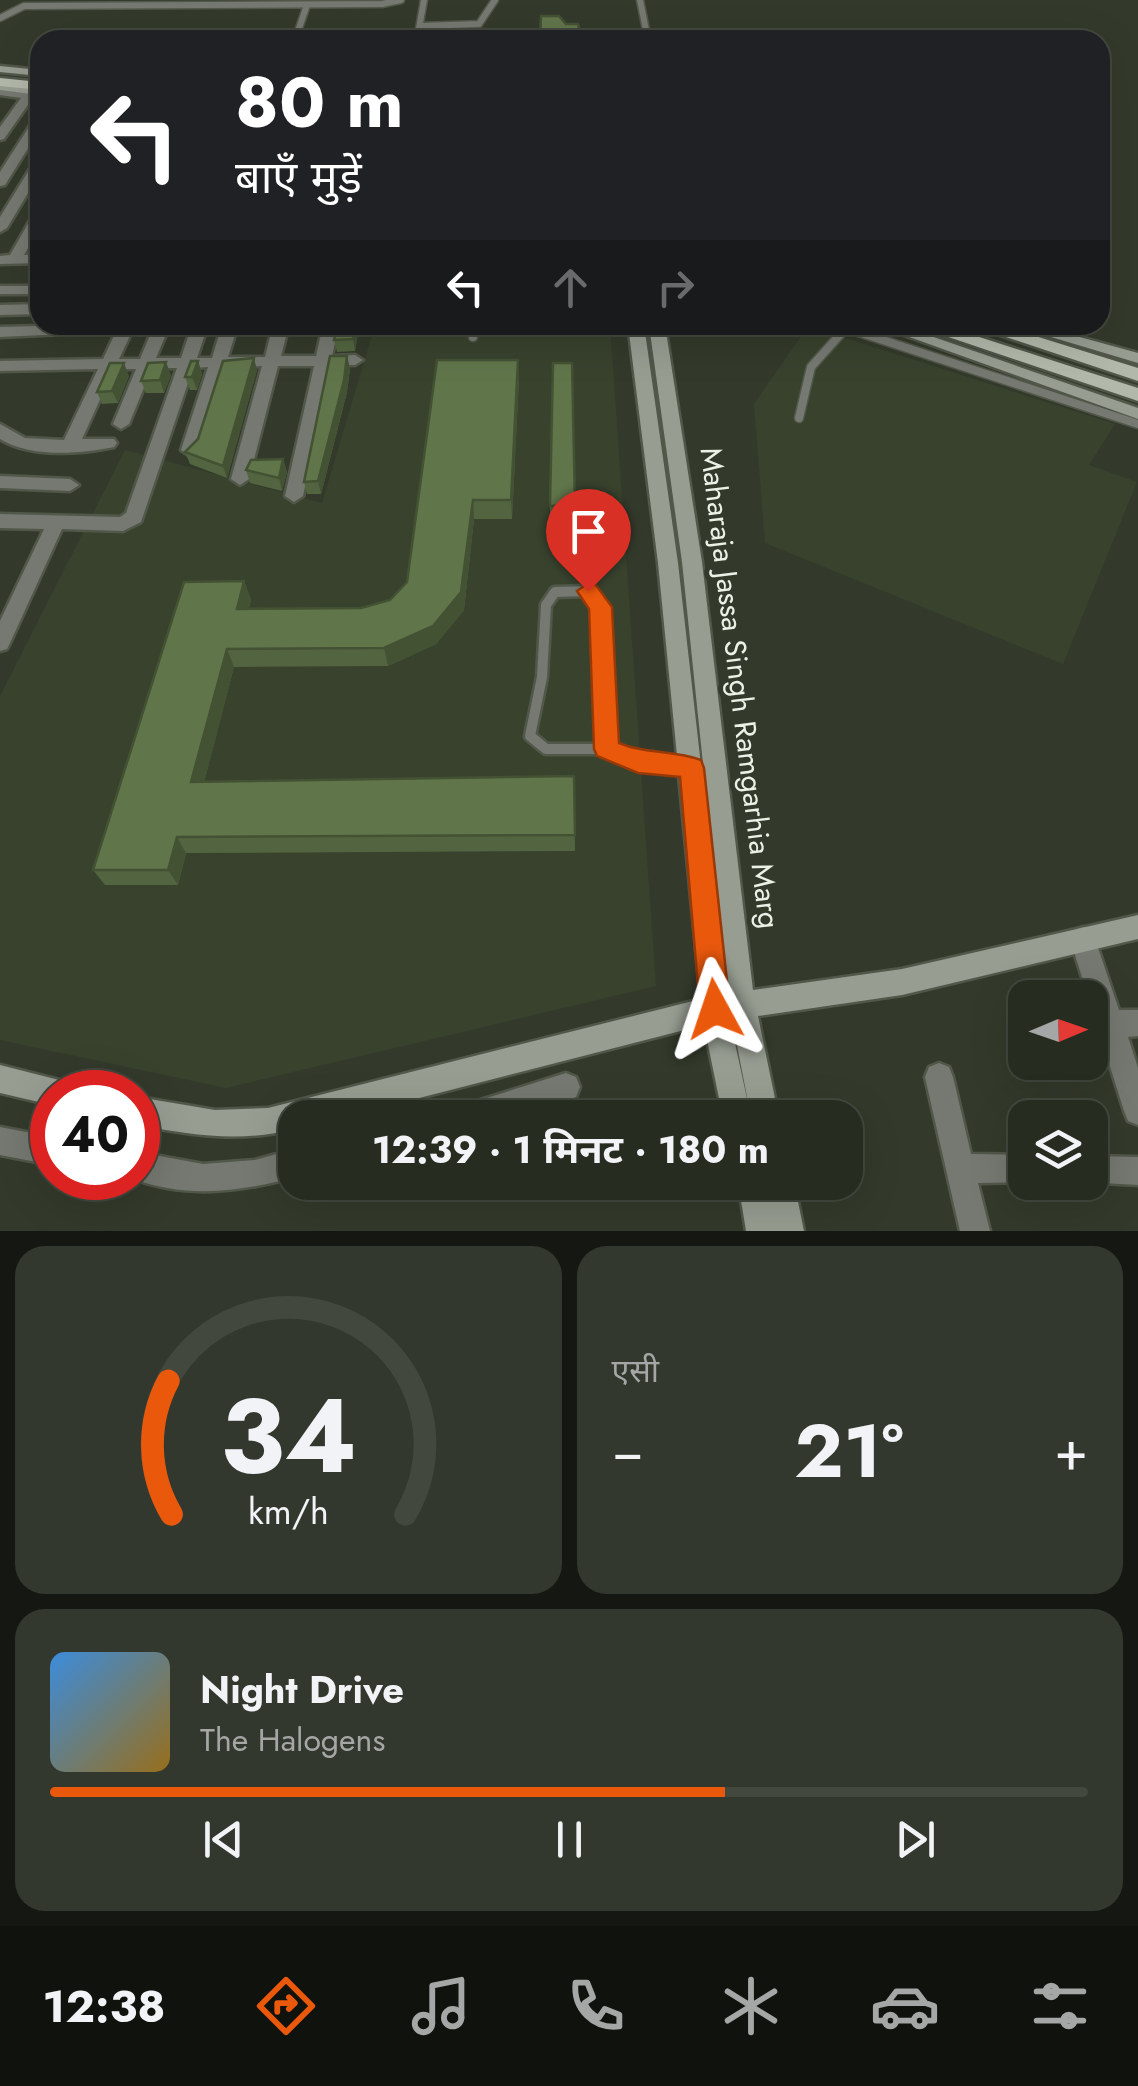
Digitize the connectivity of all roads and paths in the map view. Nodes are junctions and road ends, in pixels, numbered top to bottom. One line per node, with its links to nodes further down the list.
1 (400, 0): 6 (lane)
2 (424, 0): 8 (lane)
3 (495, 0): 8 (lane)
4 (640, 0): 11 (lane)
5 (119, 2): 6 (lane); 7 (lane)
6 (308, 5): 9 (lane)
7 (0, 18)
8 (420, 26): 10 (lane)
9 (299, 30)
10 (419, 30)
11 (646, 30)
12 (0, 61): 13 (street)
13 (30, 63)
14 (30, 78): 15 (main road)
15 (1, 85): 16 (main road)
16 (30, 91)
17 (30, 101): 18 (street)
18 (0, 138): 19 (street)
19 (30, 140)
20 (30, 144): 22 (street)
21 (30, 178): 23 (street)
22 (0, 182)
23 (0, 228)
24 (30, 228): 25 (street)
25 (7, 259)
26 (0, 290): 27 (street)
27 (30, 290)
28 (30, 309): 29 (street)
29 (0, 310)
30 (30, 331): 31 (street)
31 (0, 332)
32 (122, 335): 52 (street)
33 (158, 335): 53 (street)
34 (197, 335): 51 (street)
35 (227, 335): 50 (street)
36 (278, 335): 49 (street)
37 (329, 335): 47 (street)
38 (647, 335): 72 (street, Maharaja Jassa Singh Ramgarhia Marg)
39 (648, 335): 71 (street, Maharaja Jassa Singh Ramgarhia Marg)
40 (839, 335): 58 (lane)
41 (872, 335): 60 (lane)
42 (913, 335): 57 (street)
43 (953, 335): 56 (main road)
44 (1012, 335): 55 (main road)
45 (1055, 335): 46 (street)
46 (1138, 358)
47 (324, 360): 48 (street); 49 (street); 68 (street)
48 (355, 360)
49 (271, 361): 50 (street); 65 (street)
50 (219, 362): 51 (street); 64 (street)
51 (189, 363): 53 (street); 69 (street)
52 (107, 364): 53 (street); 54 (street); 63 (street)
53 (146, 364): 59 (street)
54 (0, 366)
55 (1138, 375)
56 (1138, 395)
57 (1138, 414)
58 (799, 418)
59 (121, 424)
60 (1138, 424)
61 (0, 430): 63 (street)
62 (108, 443): 63 (street)
63 (71, 444)
64 (190, 450)
65 (240, 480)
66 (0, 482): 67 (street)
67 (70, 485)
68 (294, 496)
69 (57, 520): 70 (street); 73 (street)
70 (0, 522)
71 (692, 562): 72 (street); 77 (street, Maharaja Jassa Singh Ramgarhia Marg)
72 (668, 563): 75 (street, Maharaja Jassa Singh Ramgarhia Marg)
73 (0, 643)
74 (606, 749): 74 (lane); 75 (lane)
75 (692, 768): 76 (street, Maharaja Jassa Singh Ramgarhia Marg)
76 (694, 792): 77 (street); 78 (street, Maharaja Jassa Singh Ramgarhia Marg)
77 (720, 792): 79 (street, Maharaja Jassa Singh Ramgarhia Marg)
78 (706, 908): 79 (street); 83 (street, Maharaja Jassa Singh Ramgarhia Marg)
79 (733, 908): 83 (street, Maharaja Jassa Singh Ramgarhia Marg)
80 (1138, 927): 81 (street)
81 (1083, 938): 82 (street); 83 (street)
82 (1095, 980)
83 (729, 1006): 91 (street, Maharaja Jassa Singh Ramgarhia Marg); 92 (street, Maharaja Jassa Singh Ramgarhia Marg); 94 (street)
84 (1138, 1023): 85 (street)
85 (1108, 1024): 93 (street)
86 (939, 1077): 98 (street)
87 (0, 1079): 88 (street)
88 (30, 1086)
89 (566, 1087): 90 (street)
90 (525, 1100)
91 (732, 1100)
92 (760, 1100)
93 (1138, 1110)
94 (160, 1115)
95 (0, 1141): 96 (street)
96 (30, 1147)
97 (278, 1168): 100 (street)
98 (959, 1168): 99 (street); 107 (street)
99 (1008, 1169)
100 (160, 1170)
101 (1108, 1170): 102 (street)
102 (1138, 1171)
103 (755, 1200): 105 (street)
104 (783, 1200): 106 (street)
105 (761, 1231)
106 (789, 1231)
107 (975, 1231)

